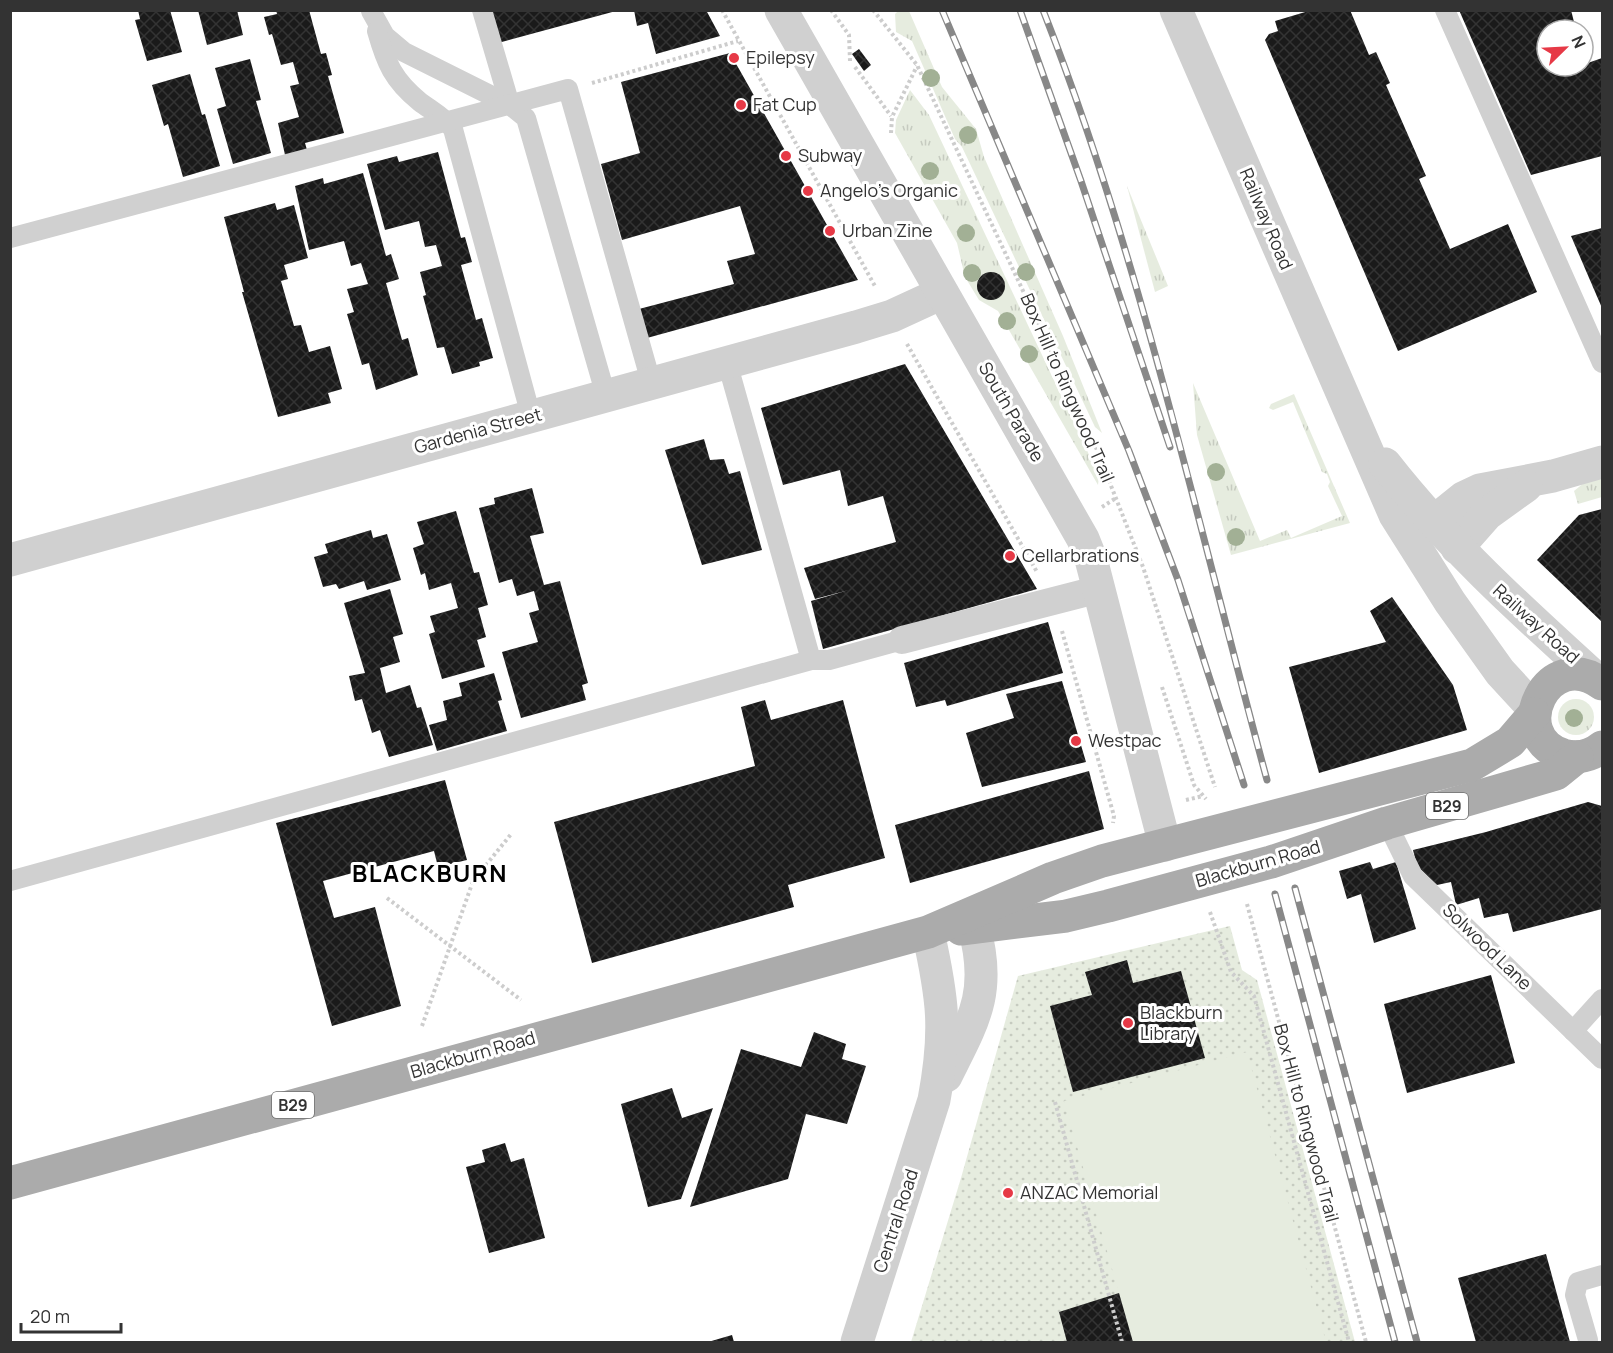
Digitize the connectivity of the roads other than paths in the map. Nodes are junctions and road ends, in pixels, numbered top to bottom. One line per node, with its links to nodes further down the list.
1 (482, 10): 6 (lane)
2 (781, 10): 9 (street, South Parade)
3 (1176, 10): 15 (street, Railway Road)
4 (1445, 10): 11 (lane)
5 (371, 11): 6 (lane); 7 (lane)
6 (510, 105): 7 (lane); 12 (lane); 13 (lane)
7 (447, 120): 8 (lane); 14 (lane)
8 (10, 238)
9 (942, 293): 10 (street, Gardenia Street); 22 (street, South Parade)
10 (727, 362): 12 (street, Gardenia Street); 24 (lane)
11 (1602, 363)
12 (651, 382): 13 (street, Gardenia Street)
13 (606, 396): 14 (street, Gardenia Street)
14 (531, 416): 21 (street, Gardenia Street)
15 (1356, 428): 18 (street, Railway Road); 20 (street, Railway Road)
16 (1602, 462): 17 (street)
17 (1553, 476): 18 (street); 19 (street)
18 (1432, 523): 19 (street, Railway Road); 20 (street)
19 (1457, 548): 20 (street); 25 (street, Railway Road)
20 (1421, 557): 26 (street, Railway Road)
21 (10, 560)
22 (1100, 589): 23 (street); 29 (street, South Parade)
23 (902, 640): 24 (lane)
24 (811, 660): 30 (lane)
25 (1602, 684): 26 (main road, B29)
26 (1534, 712): 27 (main road, B29); 29 (main road, Blackburn Road / B29)
27 (1590, 756): 28 (main road, Blackburn Road / B29)
28 (1387, 823): 31 (main road, Blackburn Road / B29); 35 (lane, Solwood Lane)
29 (1165, 845): 31 (main road); 32 (main road, Blackburn Road / B29)
30 (10, 881)
31 (1177, 887): 32 (main road, Blackburn Road / B29)
32 (967, 923): 33 (main road, Blackburn Road / B29); 37 (street, Central Road)
33 (928, 932): 37 (street, Central Road); 38 (main road, Blackburn Road / B29)
34 (1602, 999): 35 (lane)
35 (1573, 1031): 36 (lane, Solwood Lane)
36 (1602, 1059)
37 (934, 1100): 41 (street, Central Road)
38 (13, 1181)
39 (1602, 1275): 40 (lane)
40 (1588, 1340)
41 (857, 1342)

